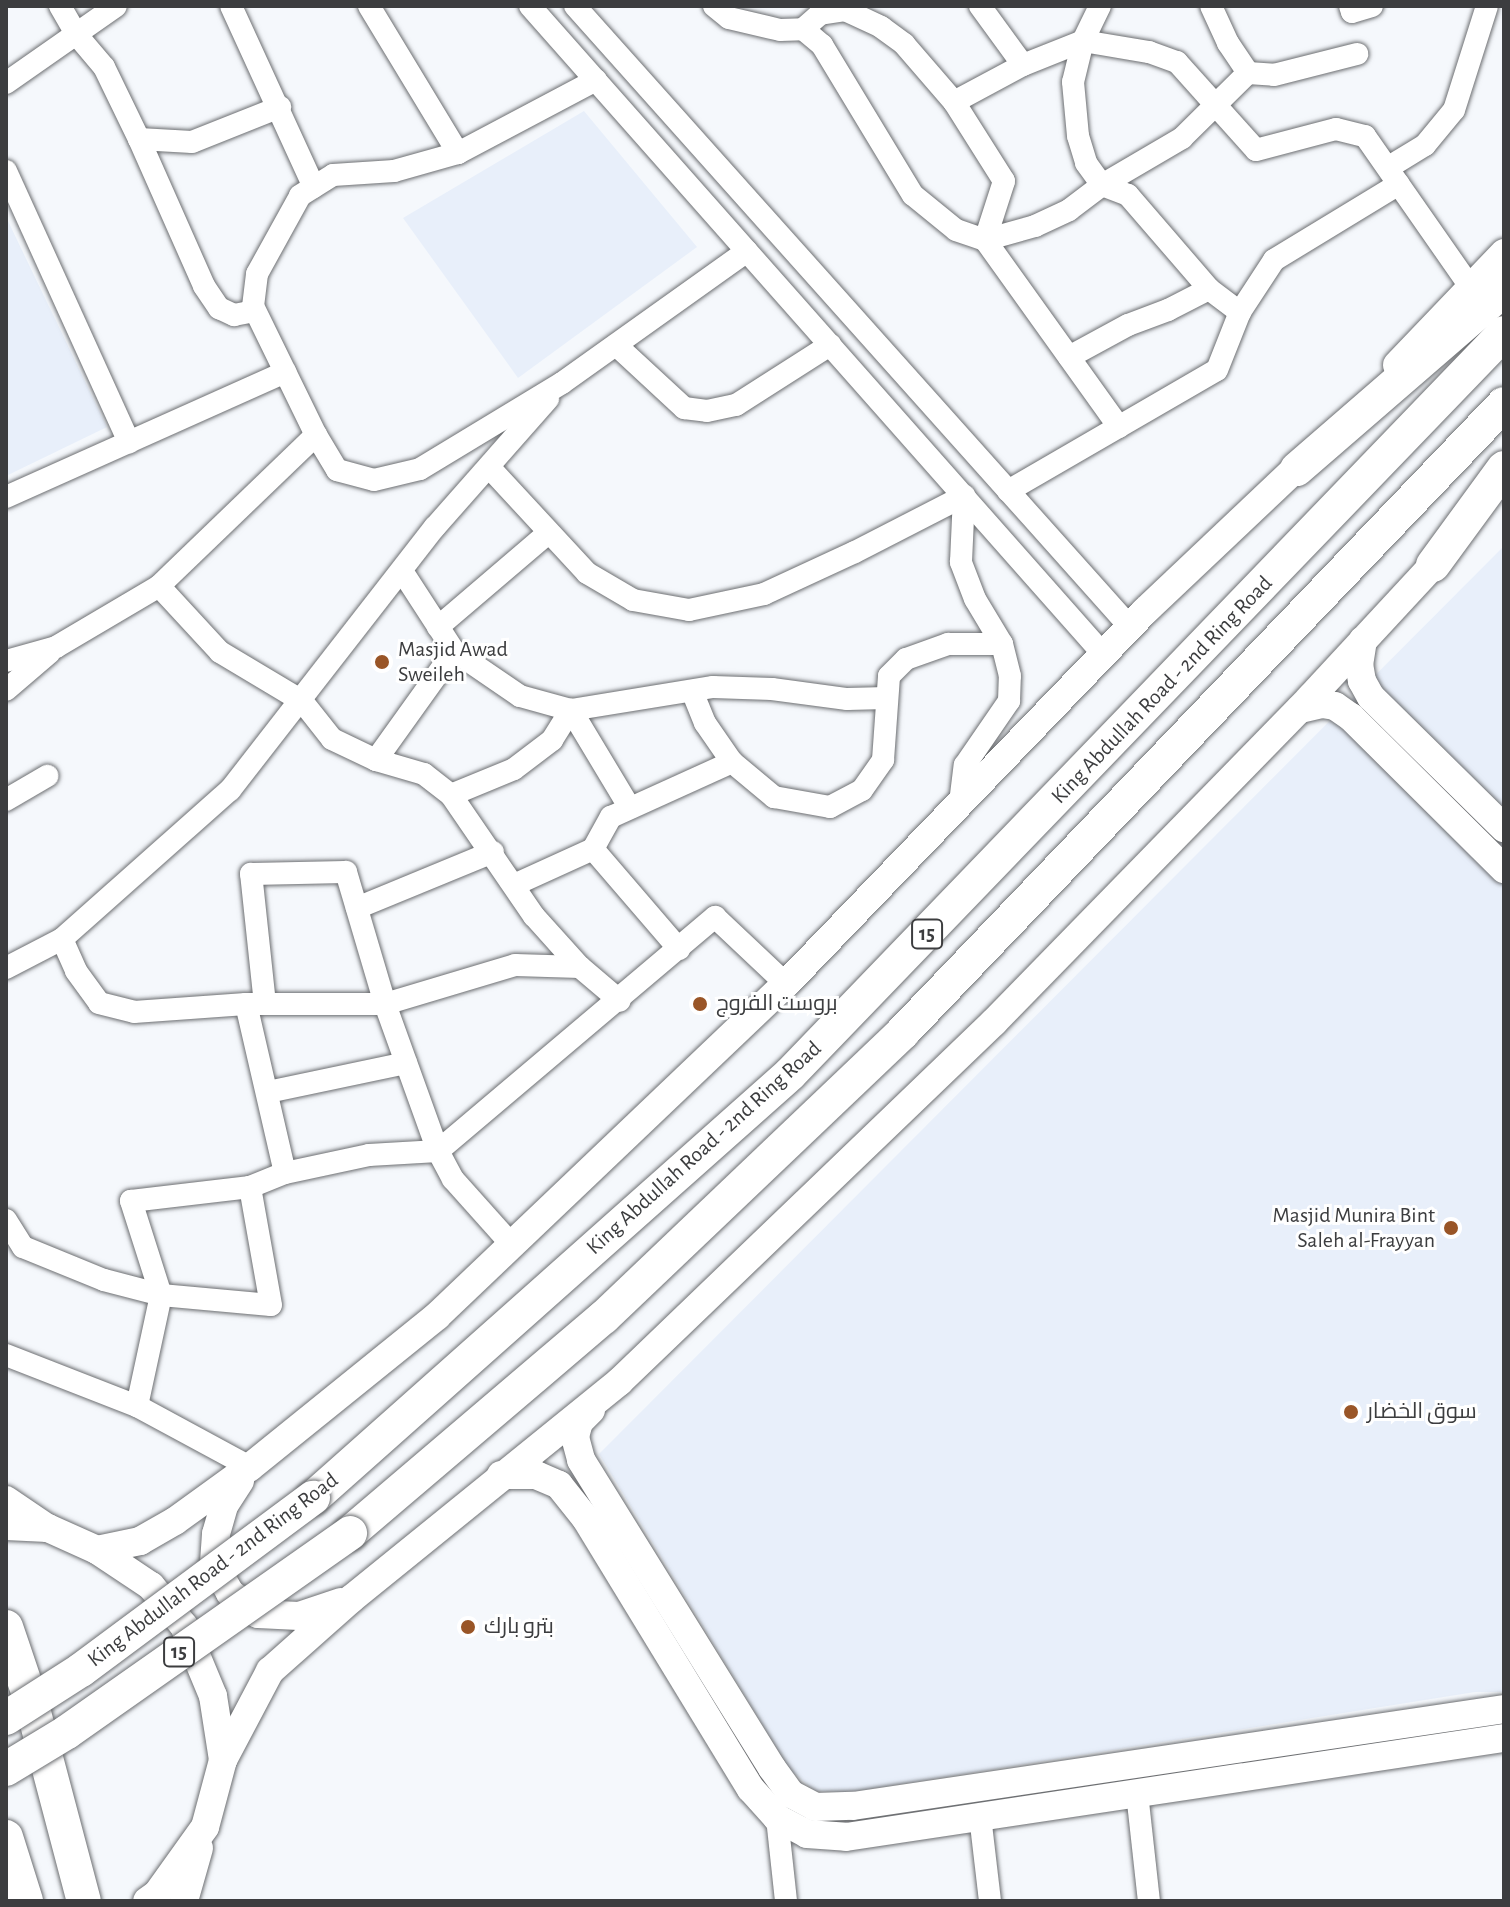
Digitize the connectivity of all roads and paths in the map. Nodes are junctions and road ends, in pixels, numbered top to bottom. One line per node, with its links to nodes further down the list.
1 (60, 6): 16 (street)
2 (116, 6): 16 (street)
3 (231, 6): 24 (street)
4 (369, 6): 27 (street)
5 (530, 6): 21 (street)
6 (575, 6): 52 (street)
7 (714, 6): 15 (street)
8 (980, 6): 19 (street)
9 (1100, 6): 17 (street)
10 (1211, 6): 20 (street)
11 (1350, 6): 12 (street)
12 (1372, 6)
13 (1487, 6): 28 (street)
14 (846, 8): 15 (street); 23 (street)
15 (803, 29): 32 (street)
16 (76, 34): 22 (street); 26 (street)
17 (1083, 41): 19 (street); 25 (street); 30 (street)
18 (1357, 54): 20 (street)
19 (1023, 65): 23 (street)
20 (1248, 73): 25 (street)
21 (596, 80): 27 (street); 33 (street)
22 (6, 83)
23 (954, 102): 32 (street)
24 (280, 107): 26 (street); 31 (street)
25 (1215, 107): 28 (street); 30 (street)
26 (139, 139): 37 (street)
27 (458, 153): 31 (street)
28 (1394, 176): 36 (street); 38 (street)
29 (8, 181): 48 (street)
30 (1102, 185): 32 (street); 35 (street)
31 (314, 187): 37 (street)
32 (985, 240): 42 (street)
33 (747, 251): 40 (street); 41 (street)
34 (1504, 253): 36 (main road)
35 (1209, 289): 38 (street); 42 (street)
36 (1487, 289): 51 (highway)
37 (255, 311): 43 (street)
38 (1240, 312): 46 (street)
39 (1504, 333): 117 (highway, King Abdullah Road - 2nd Ring Road / 15, bridge)
40 (616, 345): 41 (street); 44 (street)
41 (830, 345): 54 (street)
42 (1069, 357): 46 (street)
43 (285, 372): 47 (street); 48 (street)
44 (562, 383): 47 (street); 49 (street)
45 (1504, 404): 120 (highway, King Abdullah Road - 2nd Ring Road / 15, bridge)
46 (1119, 427): 52 (street)
47 (316, 435): 61 (street)
48 (129, 442): 55 (street)
49 (489, 467): 56 (street); 59 (street)
50 (1504, 468): 58 (highway)
51 (1297, 469): 63 (main road)
52 (1008, 491): 57 (street)
53 (1504, 492): 58 (main road)
54 (964, 496): 56 (street); 60 (street); 65 (street)
55 (6, 497)
56 (548, 533): 62 (street)
57 (1068, 558): 60 (street); 63 (street)
58 (1433, 565): 64 (main road)
59 (402, 571): 62 (street); 73 (street)
60 (1039, 581): 68 (street)
61 (159, 586): 66 (street); 73 (street)
62 (438, 627): 67 (street)
63 (1130, 627): 68 (main road)
64 (1363, 640): 74 (main road); 83 (main road)
65 (1002, 644): 72 (street); 81 (street)
66 (56, 647): 69 (street); 70 (street)
67 (454, 651): 75 (street); 76 (street)
68 (1103, 654): 81 (main road)
69 (6, 661)
70 (6, 690)
71 (692, 691): 72 (street); 75 (street); 77 (street)
72 (887, 698): 77 (street)
73 (302, 701): 76 (street); 89 (street)
74 (1300, 709): 86 (main road); 106 (main road)
75 (571, 710): 79 (street); 82 (street)
76 (376, 760): 79 (street)
77 (732, 762): 82 (street)
78 (47, 776): 80 (street)
79 (451, 795): 85 (street)
80 (6, 800)
81 (960, 803): 93 (main road)
82 (630, 808): 84 (street)
83 (1504, 828)
84 (593, 849): 87 (street); 90 (street)
85 (493, 852): 87 (street); 88 (street)
86 (1504, 869)
87 (514, 885): 91 (street)
88 (357, 908): 95 (street); 96 (street)
89 (62, 939): 92 (street); 95 (street)
90 (679, 949): 93 (street); 94 (street)
91 (580, 967): 94 (street); 96 (street)
92 (6, 968)
93 (786, 984): 103 (main road)
94 (620, 1001): 99 (street)
95 (256, 1004): 96 (street); 98 (street)
96 (385, 1004): 97 (street)
97 (406, 1063): 98 (street); 99 (street)
98 (268, 1092): 100 (street)
99 (438, 1151): 100 (street); 103 (street)
100 (285, 1173): 101 (street)
101 (250, 1187): 104 (street); 104 (street)
102 (6, 1220): 104 (street)
103 (512, 1245): 108 (main road)
104 (161, 1295): 107 (street)
105 (6, 1355): 107 (street)
106 (619, 1382): 109 (main road); 116 (main road)
107 (137, 1406): 108 (street)
108 (250, 1467): 113 (main road); 114 (main road)
109 (501, 1475): 114 (main road); 123 (main road)
110 (6, 1500): 112 (main road)
111 (6, 1526): 112 (main road)
112 (48, 1528): 113 (main road)
113 (97, 1550): 119 (main road)
114 (351, 1599): 119 (main road)
115 (6, 1627): 127 (highway)
116 (1504, 1709)
117 (6, 1718)
118 (1504, 1738): 121 (main road)
119 (223, 1760): 124 (main road)
120 (6, 1769)
121 (1137, 1793): 122 (main road); 132 (street)
122 (980, 1816): 123 (main road); 131 (street)
123 (777, 1818): 130 (street)
124 (205, 1827): 128 (main road); 129 (main road)
125 (6, 1837): 126 (highway)
126 (26, 1901)
127 (84, 1901)
128 (147, 1901)
129 (184, 1901)
130 (786, 1901)
131 (990, 1901)
132 (1149, 1901)

